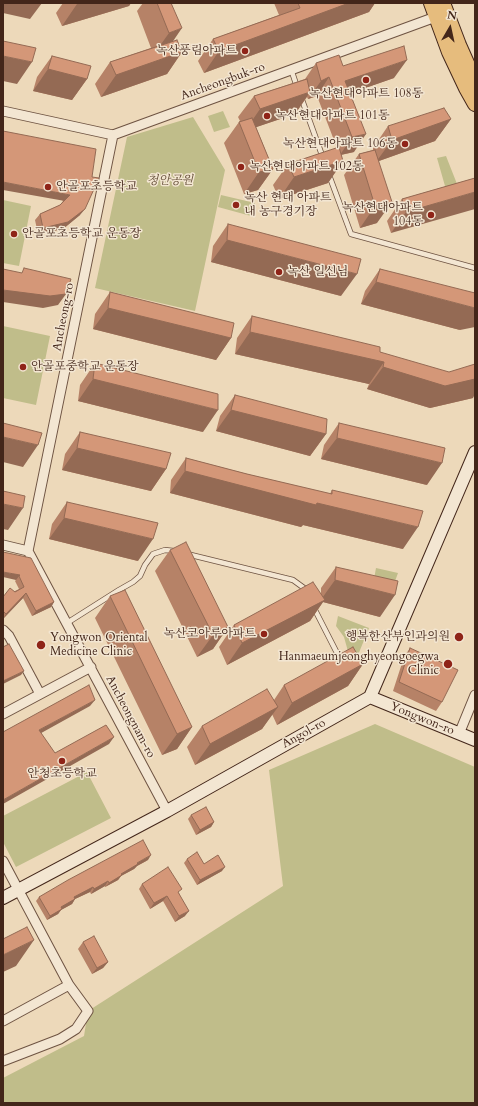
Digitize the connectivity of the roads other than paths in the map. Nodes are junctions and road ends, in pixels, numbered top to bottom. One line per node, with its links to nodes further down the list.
1 (431, 3): 2 (main road)
2 (442, 11): 3 (street, Ancheongbuk-ro); 4 (main road); 5 (main road)
3 (291, 70): 7 (street, Ancheongbuk-ro); 8 (lane)
4 (475, 81)
5 (475, 104)
6 (3, 111): 7 (street)
7 (113, 135): 11 (street, Ancheong-ro)
8 (475, 268)
9 (475, 452): 22 (main road)
10 (3, 545): 11 (street)
11 (28, 550): 16 (street, Ancheongnam-ro)
12 (177, 551): 16 (lane)
13 (185, 553): 14 (lane)
14 (307, 594)
15 (310, 601): 18 (lane)
16 (67, 623): 19 (street, Ancheongnam-ro)
17 (3, 630): 20 (street)
18 (337, 653)
19 (90, 667): 20 (street); 26 (street, Ancheongnam-ro)
20 (40, 694): 23 (street)
21 (475, 695): 24 (street)
22 (370, 697): 24 (main road, Yongwon-ro); 26 (main road, Angol-ro)
23 (3, 714)
24 (459, 734): 25 (main road, Yongwon-ro)
25 (475, 740)
26 (167, 811): 28 (main road, Angol-ro)
27 (3, 860): 28 (street)
28 (19, 890): 29 (main road, Angol-ro); 30 (street)
29 (3, 898)
30 (69, 985): 31 (street); 32 (street)
31 (3, 1021)
32 (3, 1061)

